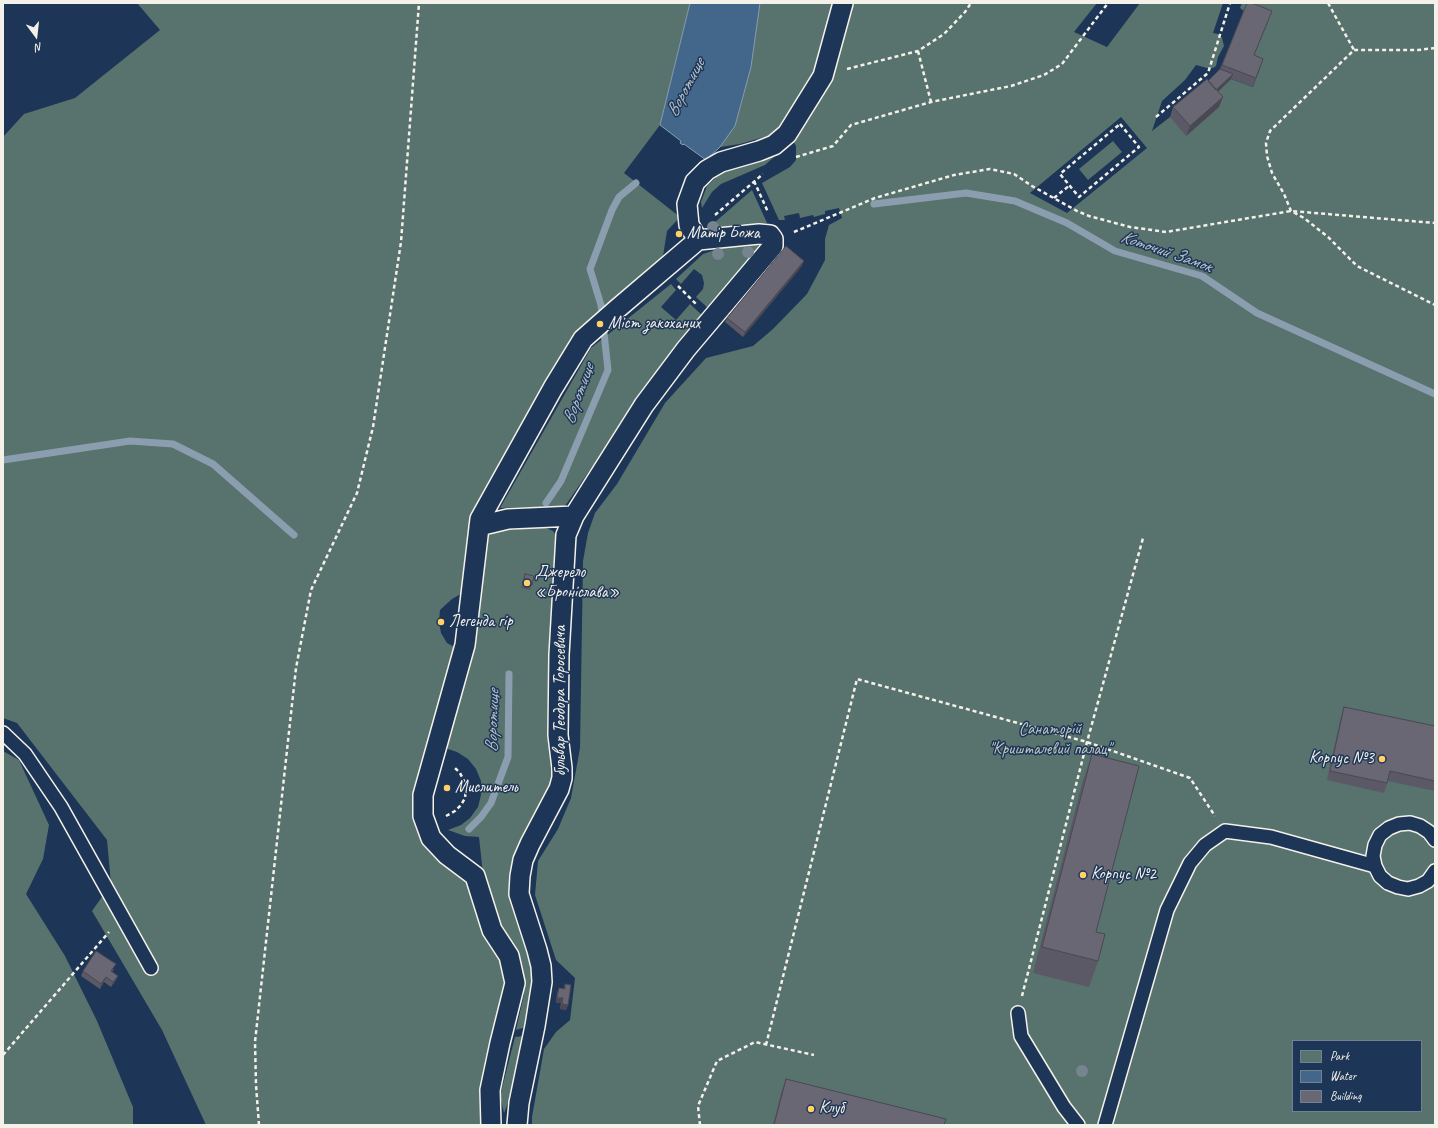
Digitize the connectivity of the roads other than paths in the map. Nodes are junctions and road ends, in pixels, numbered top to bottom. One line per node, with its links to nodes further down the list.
1 (843, 3): 2 (street)
2 (696, 237): 3 (street, бульвар Теодора Торосевича); 4 (street)
3 (574, 516): 4 (street); 12 (street, бульвар Теодора Торосевича)
4 (479, 526): 11 (street)
5 (3, 733): 9 (lane)
6 (1435, 840): 7 (lane)
7 (1375, 866): 8 (lane); 14 (lane)
8 (1435, 871)
9 (151, 968)
10 (1018, 1013): 13 (lane)
11 (491, 1125)
12 (517, 1125)
13 (1078, 1125)
14 (1105, 1125)

